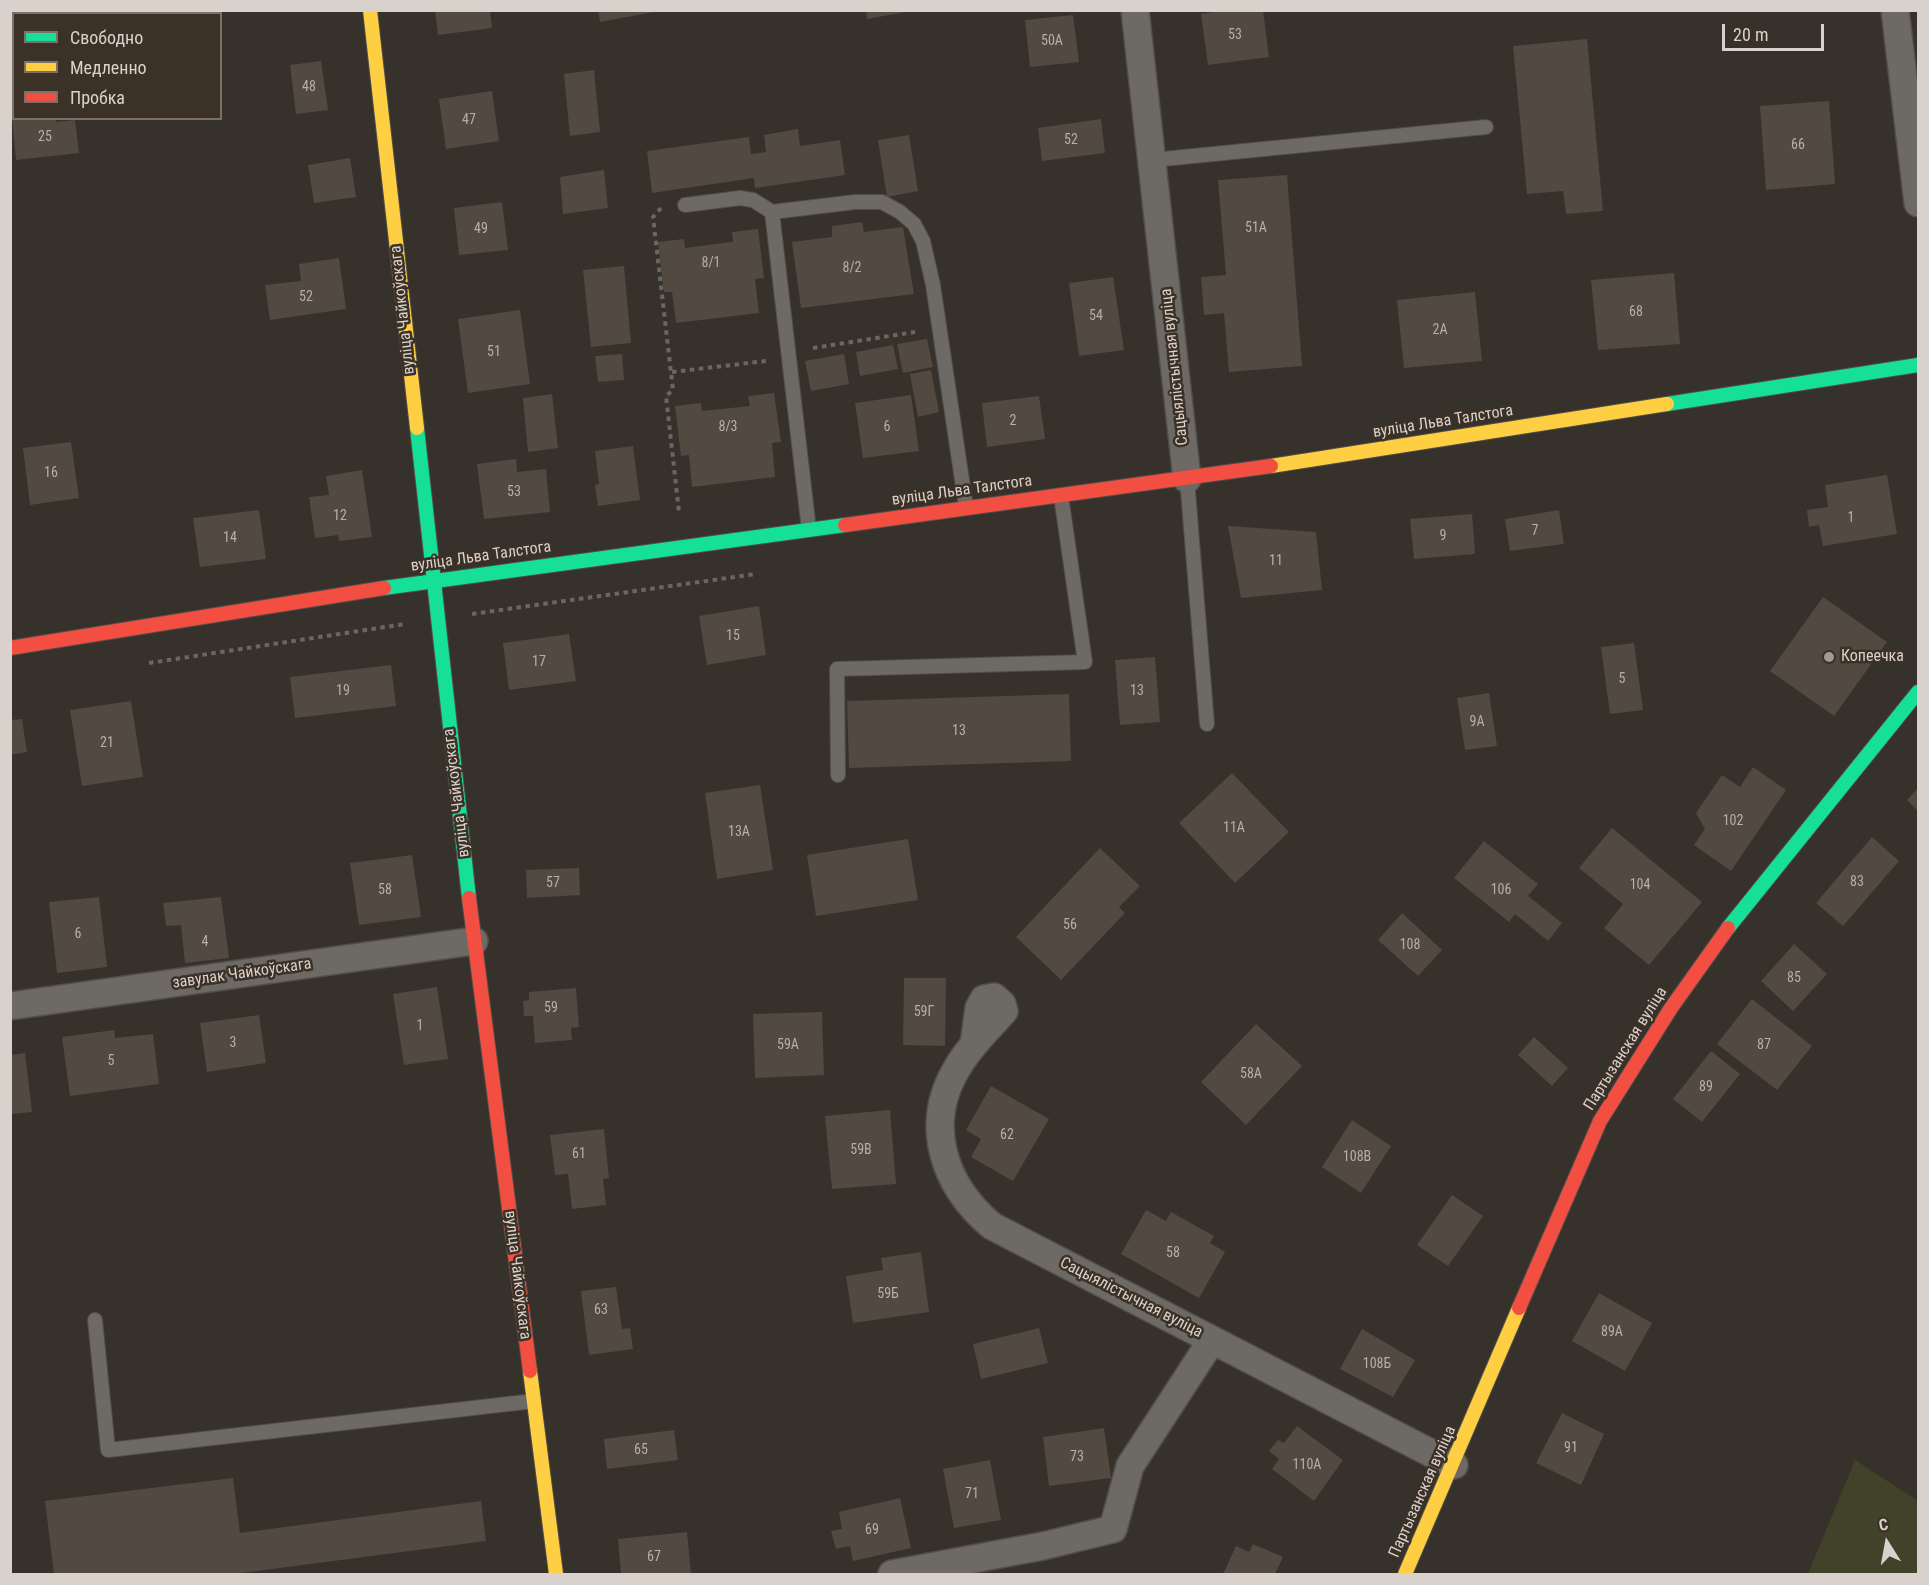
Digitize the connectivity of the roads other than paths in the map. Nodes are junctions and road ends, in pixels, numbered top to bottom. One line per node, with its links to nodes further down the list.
1 (370, 10): 14 (main road, вуліца Чайкоўскага)
2 (1135, 10): 5 (street, Сацыялістычная вуліца)
3 (1895, 10): 6 (street)
4 (1486, 127): 5 (lane)
5 (1153, 160): 10 (street, Сацыялістычная вуліца)
6 (1918, 203)
7 (685, 205): 8 (lane)
8 (772, 212): 12 (lane); 13 (lane)
9 (1918, 365): 10 (main road, вуліца Льва Талстога)
10 (1187, 479): 11 (main road, вуліца Льва Талстога); 17 (lane, Сацыялістычная вуліца)
11 (1061, 494): 12 (main road, вуліца Льва Талстога); 18 (lane)
12 (966, 507): 13 (main road, вуліца Льва Талстога)
13 (809, 530): 14 (main road, вуліца Льва Талстога)
14 (432, 580): 15 (main road, вуліца Льва Талстога); 19 (main road, вуліца Чайкоўскага)
15 (10, 648)
16 (1918, 692): 25 (main road, Партызанская вуліца)
17 (1207, 724)
18 (838, 775)
19 (474, 941): 20 (street, завулак Чайкоўскага); 24 (main road, вуліца Чайкоўскага)
20 (10, 1006)
21 (974, 1044): 23 (street, Сацыялістычная вуліца)
22 (95, 1320): 24 (lane)
23 (1212, 1340): 25 (street, Сацыялістычная вуліца); 27 (street)
24 (534, 1401): 26 (main road, вуліца Чайкоўскага)
25 (1454, 1465): 28 (main road, Партызанская вуліца)
26 (556, 1575)
27 (892, 1575)
28 (1405, 1575)

